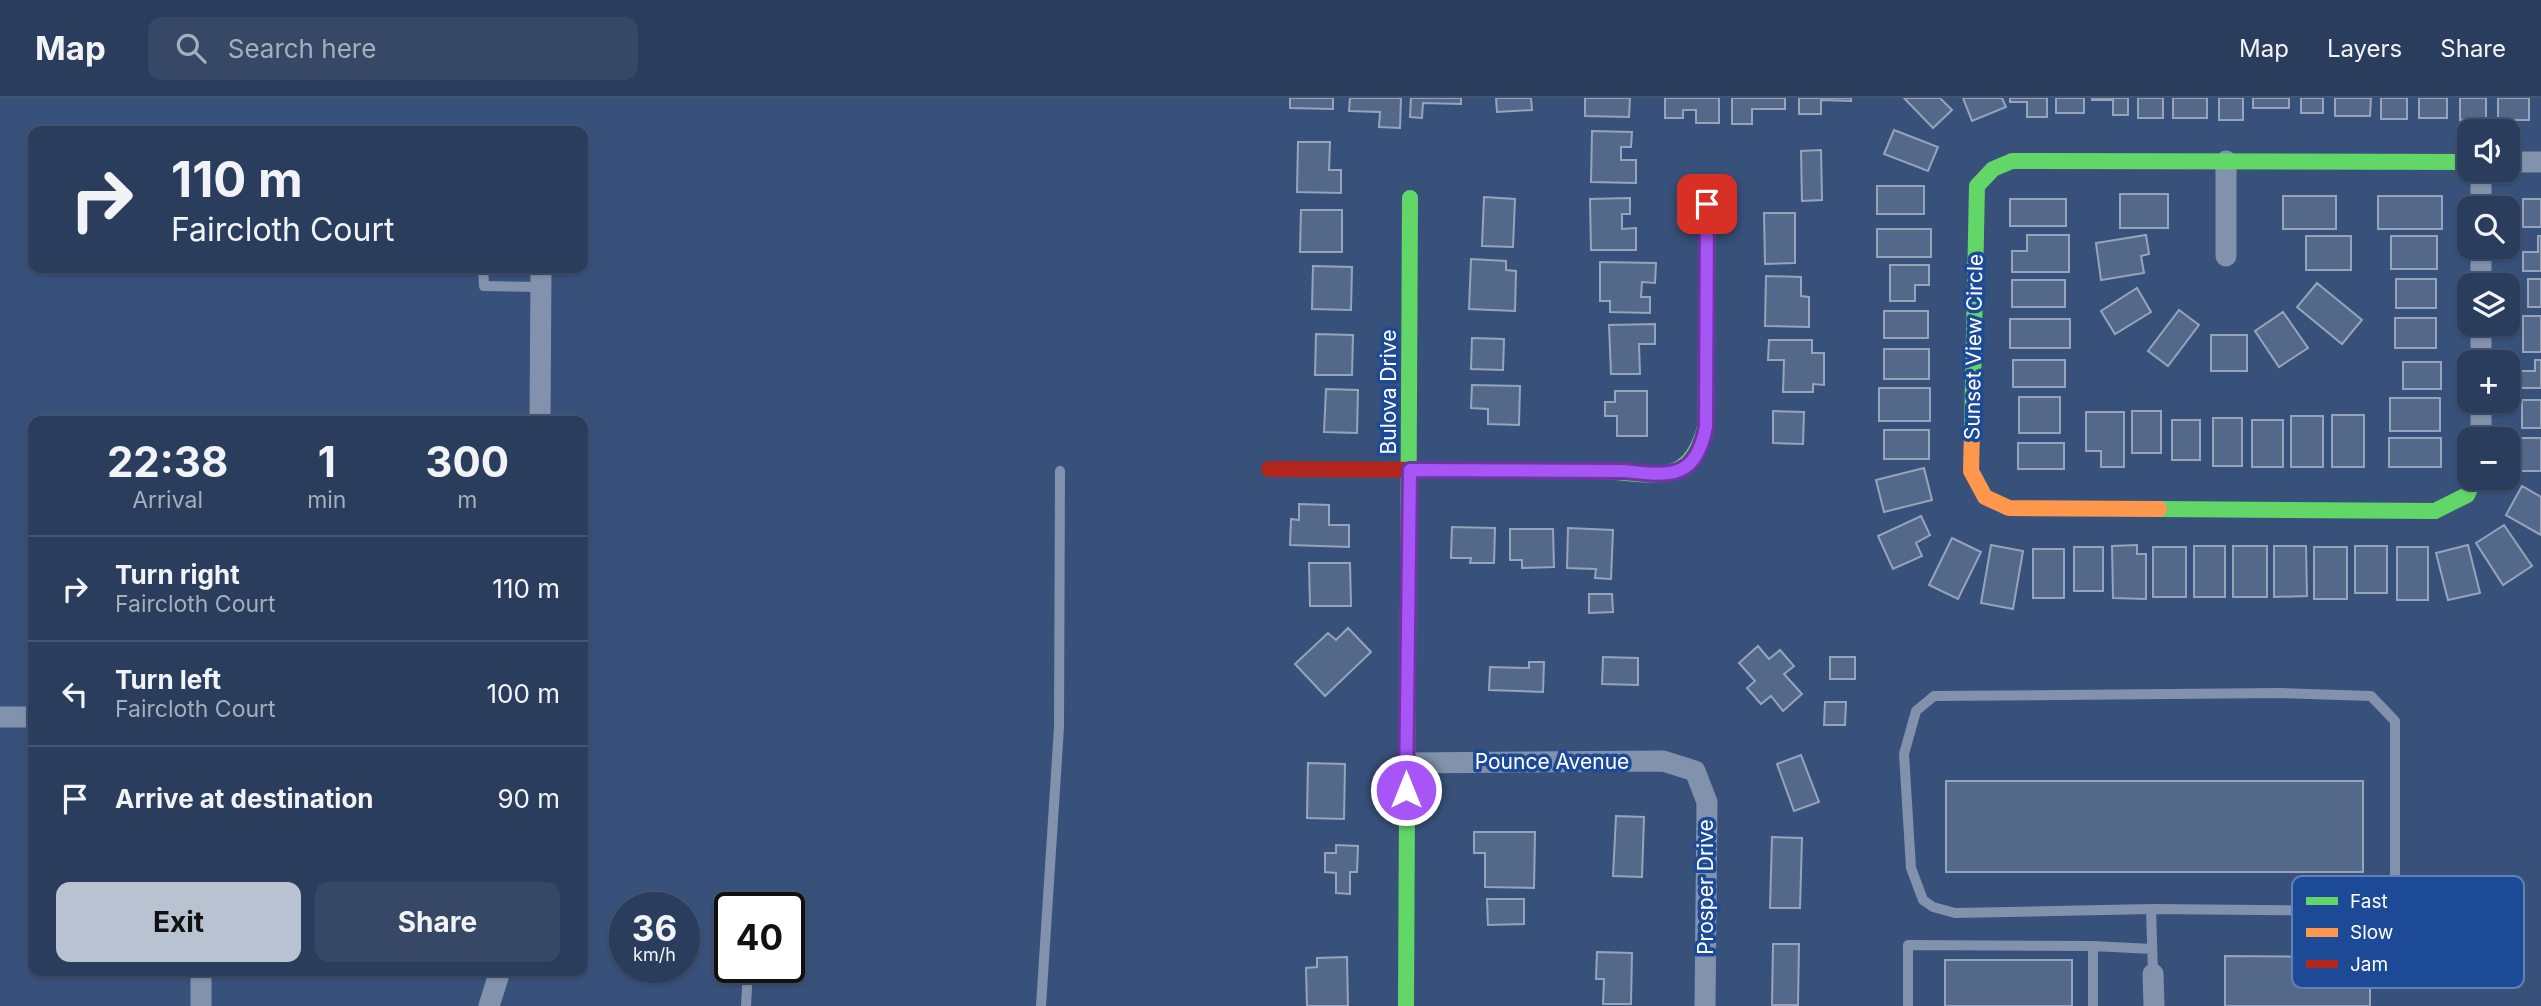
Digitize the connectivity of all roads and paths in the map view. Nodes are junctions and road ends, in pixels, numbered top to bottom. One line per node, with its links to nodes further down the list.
1 (2226, 162): 2 (street, Sunset View Circle); 7 (street); 14 (street, Sunset View Circle)
2 (2457, 162)
3 (2520, 162): 4 (street)
4 (2541, 162)
5 (1410, 198): 12 (street, Bulova Drive)
6 (1707, 204): 12 (street)
7 (2226, 256)
8 (483, 273): 9 (lane)
9 (541, 278): 10 (street)
10 (540, 416)
11 (1269, 469): 12 (street)
12 (1410, 470): 17 (street, Bulova Drive)
13 (1060, 471): 31 (lane)
14 (2469, 490)
15 (0, 717): 16 (street)
16 (28, 717)
17 (1407, 763): 18 (street, Pounce Avenue); 32 (street, Bulova Drive)
18 (1695, 771): 33 (street, Prosper Drive)
19 (2395, 876): 20 (lane)
20 (2151, 909): 21 (lane); 23 (lane)
21 (2292, 910)
22 (2093, 946): 23 (lane); 34 (lane); 35 (lane)
23 (2152, 949): 24 (lane)
24 (2153, 974): 36 (street)
25 (201, 976): 28 (street)
26 (498, 976): 29 (street)
27 (747, 983): 30 (lane)
28 (201, 1006)
29 (489, 1006)
30 (746, 1006)
31 (1041, 1006)
32 (1406, 1006)
33 (1705, 1006)
34 (1908, 1006)
35 (2093, 1006)
36 (2154, 1006)

